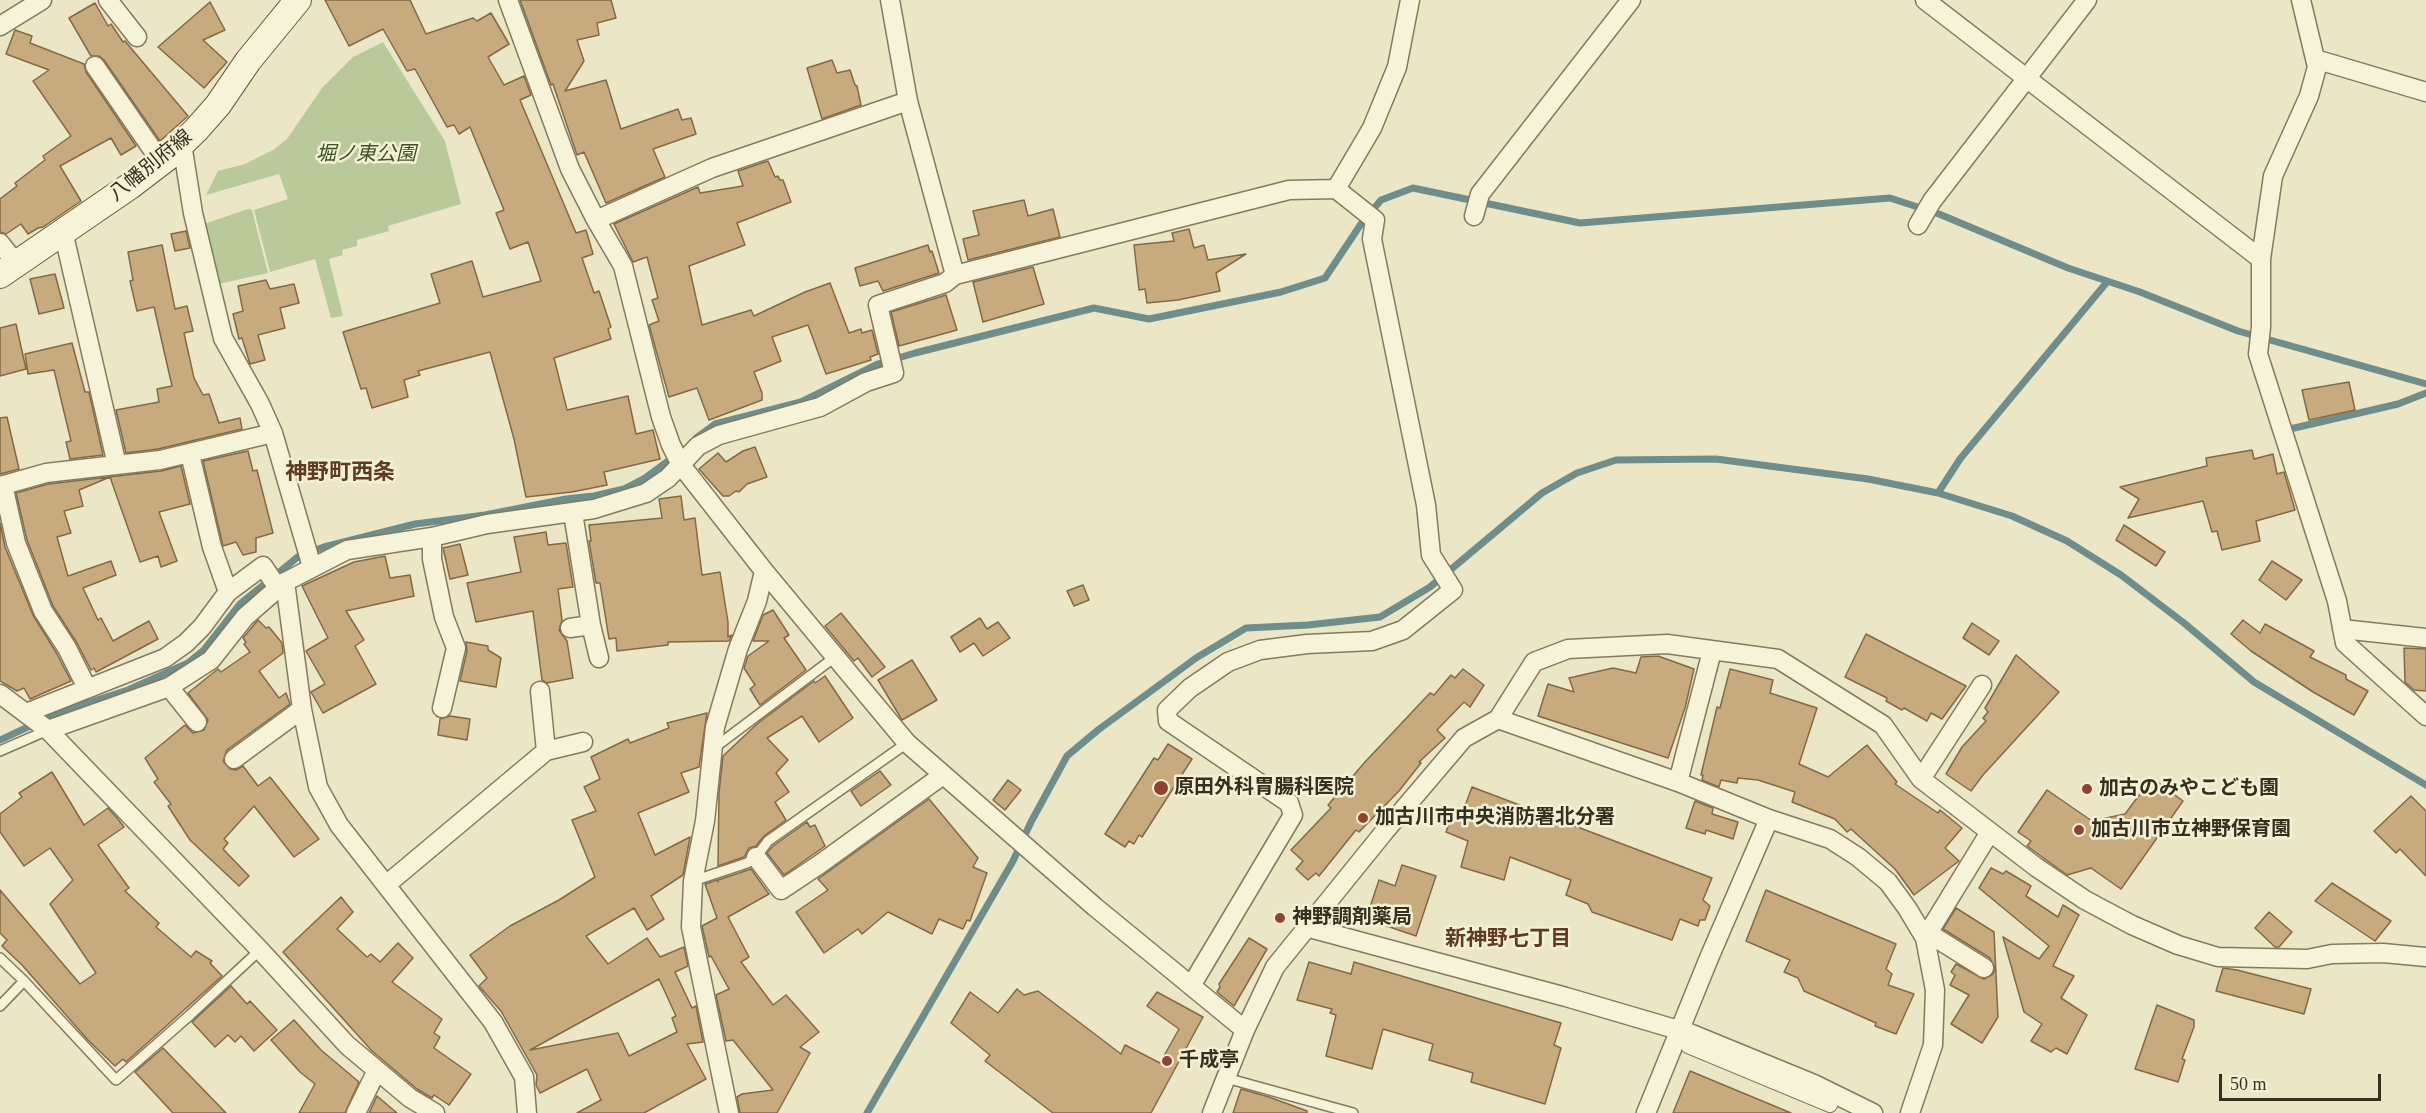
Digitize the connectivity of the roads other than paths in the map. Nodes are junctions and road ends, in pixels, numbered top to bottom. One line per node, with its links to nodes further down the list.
1 (42, 0): 11 (street)
2 (108, 0): 12 (street)
3 (298, 0): 18 (main road, 八幡別府線)
4 (508, 0): 22 (street)
5 (890, 0): 17 (street)
6 (1410, 0): 20 (street)
7 (1631, 0): 21 (street)
8 (1925, 0): 15 (street)
9 (2087, 0): 15 (street)
10 (2301, 0): 13 (street)
11 (0, 26)
12 (137, 37)
13 (2315, 59): 16 (street); 26 (street)
14 (95, 66): 19 (street)
15 (2027, 78): 23 (street); 26 (street)
16 (2426, 92)
17 (908, 101): 22 (street); 28 (street)
18 (182, 144): 19 (main road, 八幡別府線); 29 (street)
19 (161, 162): 24 (main road, 八幡別府線)
20 (1336, 189): 28 (street); 80 (street)
21 (1474, 216)
22 (596, 220): 32 (street)
23 (1918, 225)
24 (63, 231): 27 (main road, 八幡別府線); 31 (street)
25 (0, 243): 27 (street)
26 (2261, 259): 42 (street)
27 (8, 269)
28 (955, 274): 32 (street)
29 (273, 433): 30 (street); 36 (street)
30 (190, 454): 31 (street); 39 (street)
31 (117, 465): 33 (street)
32 (681, 465): 34 (street); 37 (street)
33 (1, 485): 49 (street)
34 (573, 513): 35 (street); 40 (street)
35 (432, 537): 36 (street); 52 (street)
36 (312, 567): 38 (street)
37 (765, 571): 45 (street); 61 (street)
38 (282, 585): 39 (street); 48 (street); 53 (street)
39 (228, 592): 49 (street)
40 (591, 625): 41 (street); 46 (street)
41 (570, 628)
42 (2342, 629): 43 (street); 55 (street)
43 (2426, 638)
44 (1712, 651): 56 (street); 66 (street); 67 (street)
45 (835, 657): 60 (street); 61 (lane)
46 (599, 658)
47 (1982, 685): 66 (street)
48 (169, 687): 57 (street); 58 (street)
49 (87, 688): 54 (street)
50 (540, 691): 63 (street)
51 (0, 694): 54 (street)
52 (442, 708)
53 (302, 709): 64 (street); 72 (street)
54 (26, 713): 58 (street)
55 (2426, 716)
56 (1498, 719): 67 (street); 73 (street)
57 (197, 723)
58 (48, 730): 62 (lane); 75 (street)
59 (583, 742): 63 (street)
60 (907, 743): 65 (street); 70 (lane)
61 (712, 749): 71 (street)
62 (0, 751)
63 (546, 751): 72 (street)
64 (234, 759)
65 (943, 775): 70 (street); 80 (street)
66 (1921, 779): 69 (street)
67 (1678, 782): 68 (street)
68 (1769, 819): 74 (street); 83 (street)
69 (1990, 832): 74 (street); 76 (street)
70 (756, 857): 71 (lane)
71 (693, 881): 90 (street)
72 (386, 885): 89 (street)
73 (1306, 927): 82 (street); 83 (street)
74 (1926, 936): 78 (street); 96 (street)
75 (260, 950): 79 (lane); 84 (street)
76 (2426, 957)
77 (0, 958): 79 (lane)
78 (1983, 968)
79 (24, 981): 81 (lane)
80 (1191, 986): 82 (street)
81 (0, 1006)
82 (1245, 1030): 85 (street)
83 (1685, 1033): 86 (street); 93 (street); 95 (street)
84 (377, 1070): 87 (street); 88 (street)
85 (1226, 1078): 91 (street); 92 (lane)
86 (1830, 1105): 94 (street)
87 (356, 1113)
88 (435, 1113)
89 (527, 1113)
90 (729, 1113)
91 (1212, 1113)
92 (1353, 1113)
93 (1646, 1113)
94 (1849, 1113)
95 (1873, 1113)
96 (1910, 1113)

